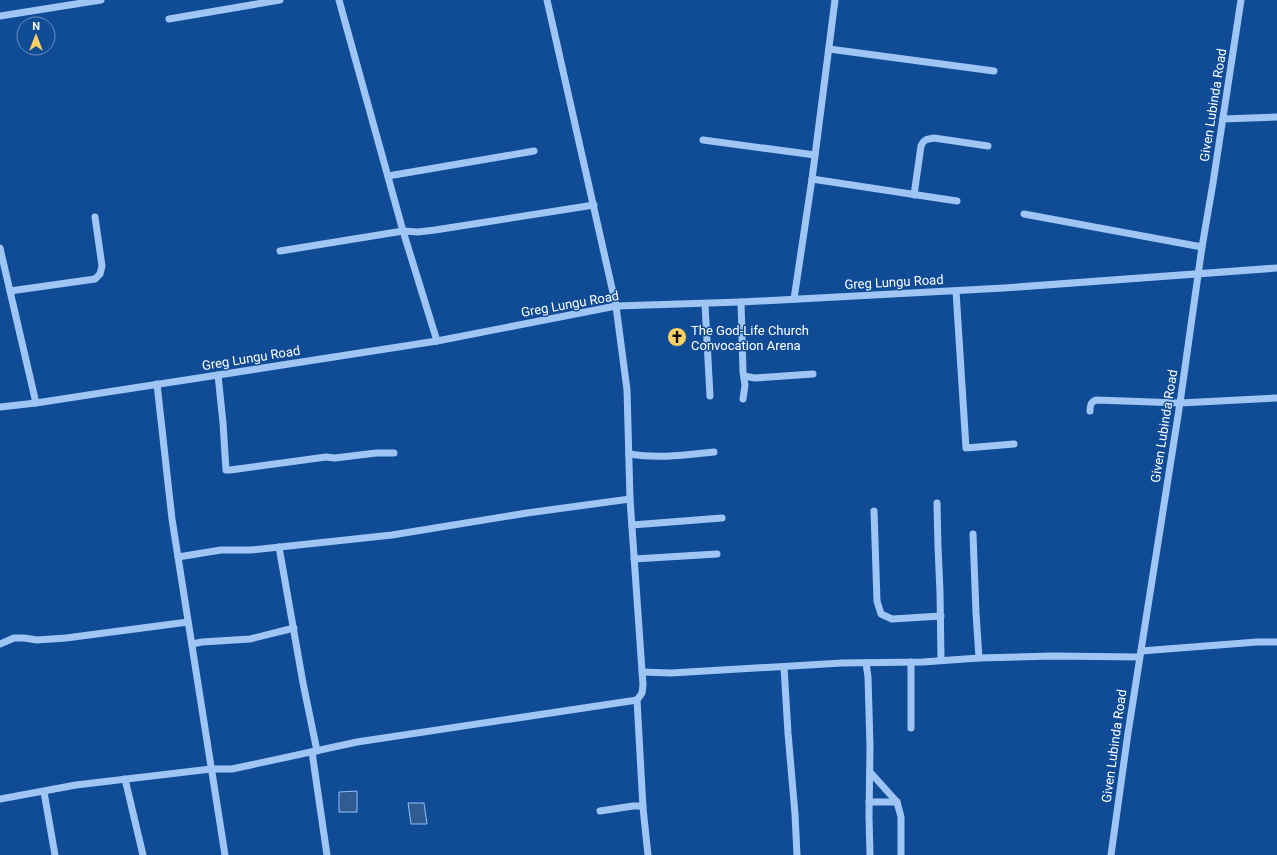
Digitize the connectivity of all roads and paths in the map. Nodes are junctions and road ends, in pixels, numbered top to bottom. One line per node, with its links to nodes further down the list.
1 (101, 0): 7 (street)
2 (280, 0): 8 (street)
3 (339, 0): 17 (street)
4 (547, 0): 21 (street)
5 (835, 0): 9 (street)
6 (1241, 0): 12 (street, Given Lubinda Road)
7 (0, 16)
8 (169, 19)
9 (829, 49): 10 (street); 16 (street)
10 (994, 71)
11 (1277, 117): 12 (street)
12 (1223, 119): 25 (street, Given Lubinda Road)
13 (702, 140): 16 (street)
14 (988, 146): 19 (street)
15 (534, 151): 17 (street)
16 (815, 155): 18 (street)
17 (388, 176): 24 (street)
18 (812, 179): 19 (street); 32 (street)
19 (914, 195): 20 (street)
20 (957, 201)
21 (594, 205): 24 (street); 35 (street)
22 (1024, 214): 25 (street)
23 (94, 217): 30 (street)
24 (403, 231): 27 (street); 36 (street)
25 (1202, 247): 29 (street, Given Lubinda Road)
26 (0, 248): 30 (street)
27 (280, 251)
28 (1277, 268): 29 (street, Greg Lungu Road)
29 (1198, 275): 31 (street, Greg Lungu Road); 45 (street, Given Lubinda Road)
30 (10, 291): 44 (street)
31 (956, 291): 32 (street, Greg Lungu Road); 48 (street)
32 (794, 299): 33 (street, Greg Lungu Road)
33 (741, 302): 34 (street, Greg Lungu Road); 39 (street)
34 (705, 304): 35 (street, Greg Lungu Road); 41 (street)
35 (616, 306): 36 (street, Greg Lungu Road); 51 (street)
36 (437, 341): 38 (street, Greg Lungu Road)
37 (813, 374): 39 (street)
38 (218, 376): 40 (street, Greg Lungu Road); 50 (street)
39 (744, 376): 43 (street)
40 (158, 384): 44 (street, Greg Lungu Road); 60 (street)
41 (710, 396)
42 (1277, 398): 45 (street)
43 (743, 400)
44 (36, 402): 46 (street, Greg Lungu Road)
45 (1180, 404): 47 (street); 68 (street, Given Lubinda Road)
46 (0, 407)
47 (1090, 411)
48 (1014, 444)
49 (714, 452): 51 (street)
50 (394, 454)
51 (629, 454): 52 (street)
52 (630, 499): 56 (street); 58 (street)
53 (937, 504): 62 (street)
54 (874, 511): 62 (street)
55 (722, 518): 56 (street)
56 (632, 525): 61 (street)
57 (973, 534): 69 (street)
58 (279, 547): 60 (street); 64 (street)
59 (717, 554): 61 (street)
60 (178, 557): 63 (street)
61 (634, 560): 74 (street)
62 (941, 616): 70 (street)
63 (188, 622): 66 (street); 67 (street)
64 (294, 628): 67 (street); 77 (street)
65 (1277, 642): 68 (street)
66 (0, 644)
67 (192, 644): 78 (street)
68 (1140, 654): 69 (street); 95 (street, Given Lubinda Road)
69 (979, 658): 70 (street)
70 (941, 660): 71 (street)
71 (911, 662): 72 (street); 76 (street)
72 (866, 663): 73 (street); 79 (street)
73 (784, 667): 74 (street); 92 (street)
74 (642, 672): 75 (street)
75 (637, 700): 77 (street); 85 (street)
76 (911, 728)
77 (314, 752): 78 (street); 90 (street)
78 (211, 769): 80 (street); 89 (street)
79 (870, 772): 83 (street); 84 (street)
80 (125, 779): 81 (street); 88 (street)
81 (44, 792): 82 (street); 87 (street)
82 (0, 799)
83 (869, 802): 84 (street); 93 (street)
84 (897, 802): 94 (street)
85 (643, 806): 86 (street); 91 (street)
86 (600, 811)
87 (55, 855)
88 (143, 855)
89 (225, 855)
90 (327, 855)
91 (648, 855)
92 (797, 855)
93 (870, 855)
94 (901, 855)
95 (1111, 855)

